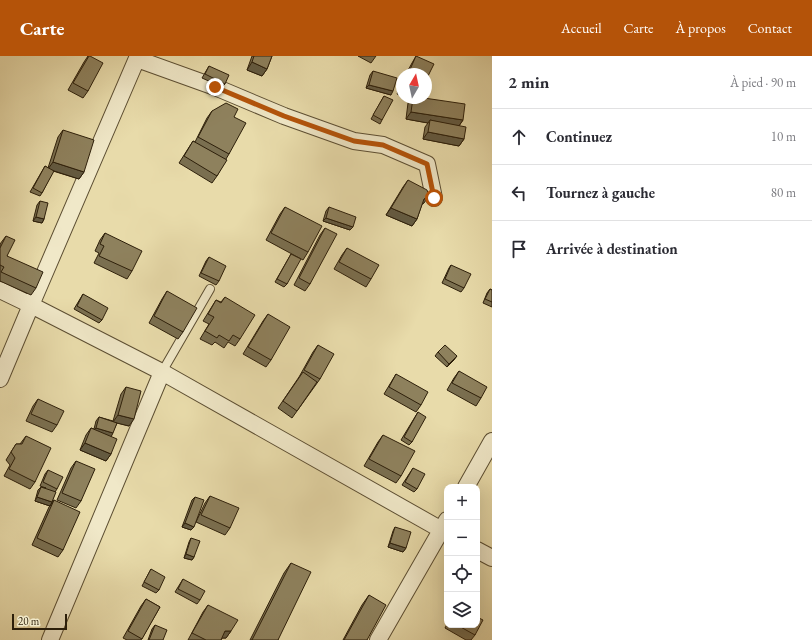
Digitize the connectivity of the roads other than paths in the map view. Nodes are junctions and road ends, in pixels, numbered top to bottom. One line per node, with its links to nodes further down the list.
1 (137, 57): 2 (street); 5 (street)
2 (434, 198)
3 (0, 290): 5 (street)
4 (210, 290): 6 (lane)
5 (31, 305): 6 (street); 7 (street)
6 (162, 372): 10 (street); 14 (street)
7 (0, 379)
8 (492, 441): 9 (street)
9 (468, 484)
10 (444, 527)
11 (444, 530): 15 (street)
12 (480, 552): 13 (street)
13 (492, 558)
14 (50, 640)
15 (378, 640)

